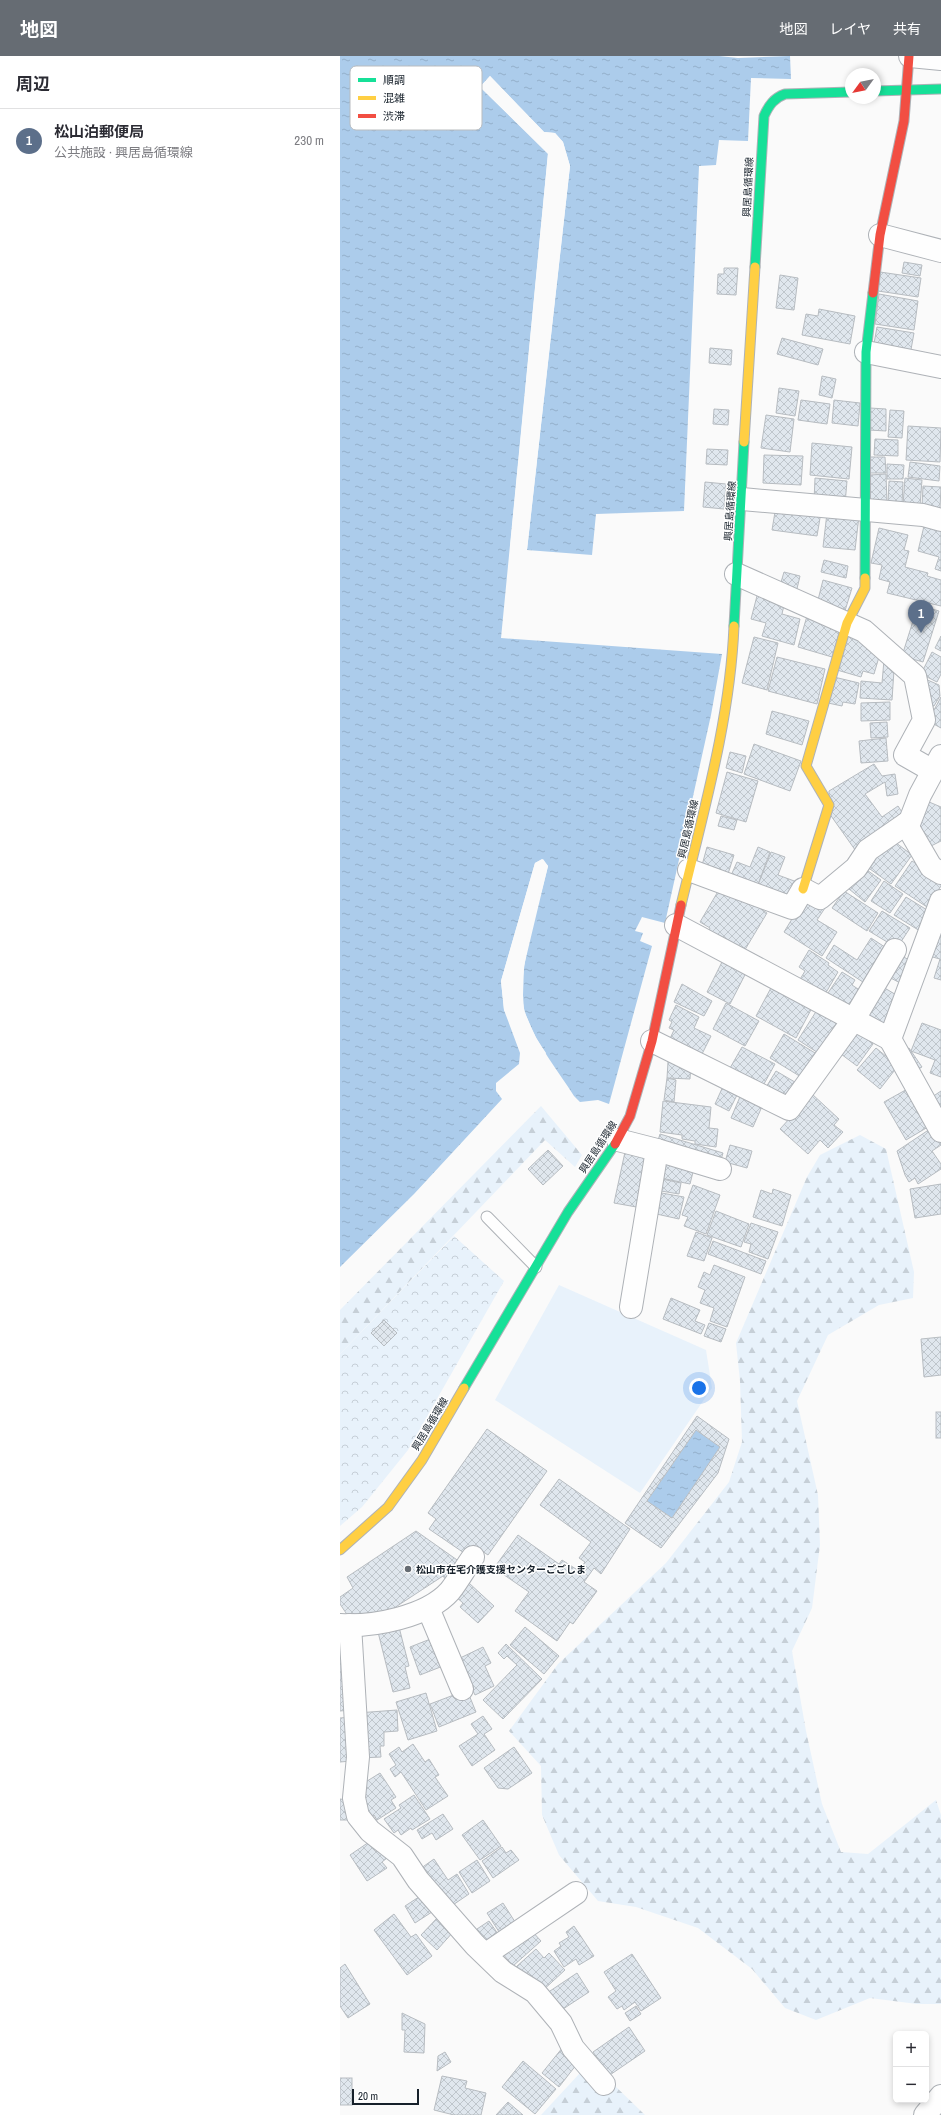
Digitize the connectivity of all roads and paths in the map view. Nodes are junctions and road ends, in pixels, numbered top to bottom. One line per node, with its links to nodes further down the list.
1 (941, 58): 2 (street)
2 (909, 62): 4 (main road)
3 (941, 89): 4 (main road)
4 (907, 90): 5 (main road); 7 (main road)
5 (881, 91)
6 (845, 92): 11 (main road, 興居島循環線)
7 (880, 235): 8 (street); 9 (main road)
8 (941, 251)
9 (866, 352): 10 (street); 12 (main road)
10 (941, 367)
11 (742, 499): 12 (street); 14 (main road, 興居島循環線)
12 (865, 511): 13 (street); 15 (main road)
13 (941, 520)
14 (736, 574): 15 (street); 18 (main road, 興居島循環線)
15 (847, 624): 16 (street); 20 (main road)
16 (937, 763): 17 (street)
17 (906, 824): 19 (street); 20 (street)
18 (689, 870): 20 (street); 22 (main road, 興居島循環線)
19 (941, 873)
20 (803, 889)
21 (941, 901): 25 (street)
22 (676, 925): 24 (street); 26 (main road, 興居島循環線)
23 (895, 950): 24 (street)
24 (854, 1018): 25 (street); 26 (street)
25 (890, 1040): 27 (street)
26 (652, 1041): 28 (main road, 興居島循環線)
27 (941, 1131)
28 (618, 1140): 29 (street); 32 (main road, 興居島循環線)
29 (657, 1150): 30 (street); 33 (street)
30 (720, 1169)
31 (487, 1217): 32 (lane)
32 (536, 1267): 34 (main road, 興居島循環線)
33 (631, 1307)
34 (340, 1550)
35 (473, 1557): 36 (street)
36 (428, 1608): 37 (street); 38 (street)
37 (345, 1625): 40 (street)
38 (462, 1689)
39 (576, 1893): 40 (street)
40 (486, 1954): 41 (street)
41 (604, 2084)
42 (941, 2096): 43 (street)
43 (925, 2115)

